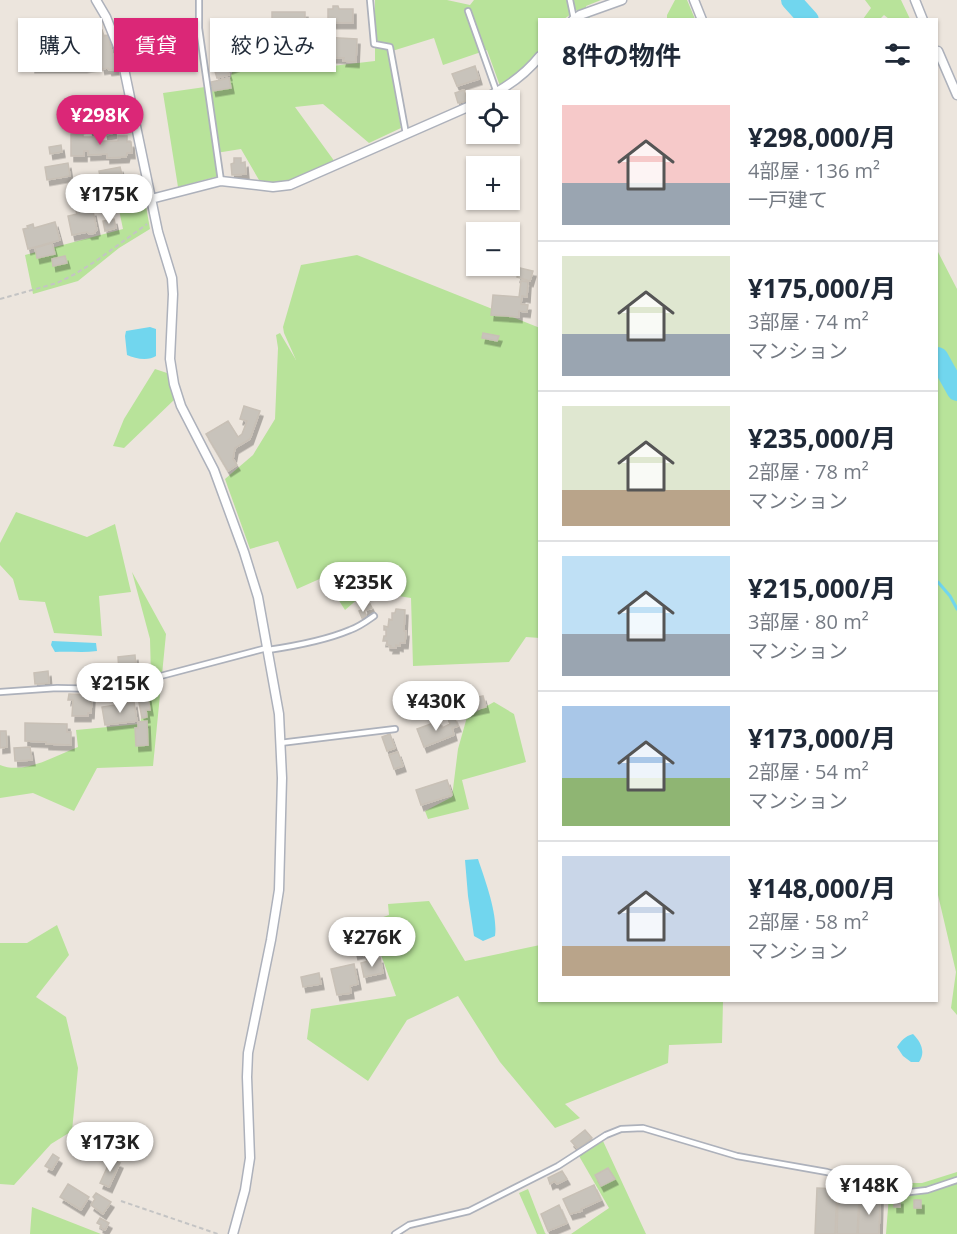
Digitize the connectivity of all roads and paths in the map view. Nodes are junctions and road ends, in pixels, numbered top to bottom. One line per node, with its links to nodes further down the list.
1 (96, 0): 21 (street)
2 (199, 0): 20 (lane)
3 (370, 0): 19 (lane)
4 (570, 0): 9 (lane)
5 (622, 0): 10 (street)
6 (694, 0): 11 (street)
7 (915, 0): 12 (street)
8 (468, 11): 15 (lane)
9 (573, 18)
10 (575, 18)
11 (701, 18)
12 (922, 18)
13 (938, 51): 17 (street)
14 (538, 58): 16 (street)
15 (496, 90)
16 (502, 90)
17 (957, 95)
18 (466, 108): 19 (street)
19 (406, 134): 20 (street)
20 (221, 181): 21 (street)
21 (151, 199): 22 (street)
22 (154, 218): 23 (path); 25 (street)
23 (0, 299)
24 (374, 616): 25 (lane)
25 (268, 649): 26 (lane); 28 (street)
26 (0, 692)
27 (395, 729): 28 (lane)
28 (280, 743): 32 (street)
29 (957, 1180): 33 (lane)
30 (122, 1201): 31 (path)
31 (218, 1234)
32 (233, 1234)
33 (395, 1234)

